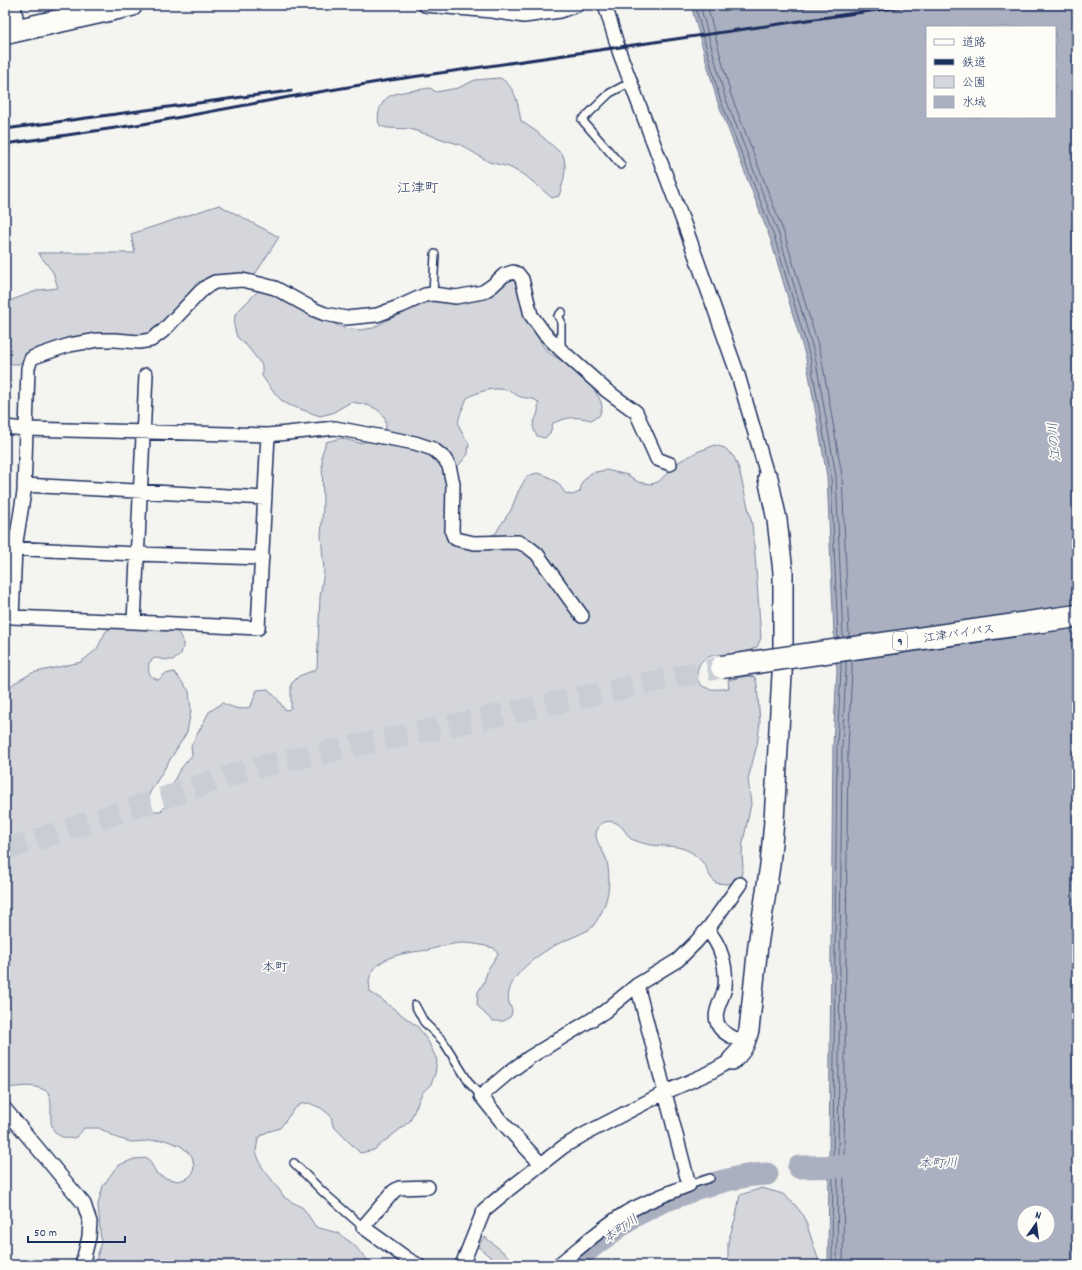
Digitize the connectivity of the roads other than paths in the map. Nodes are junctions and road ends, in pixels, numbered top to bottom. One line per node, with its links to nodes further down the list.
1 (11, 5): 6 (street)
2 (131, 5): 6 (highway)
3 (426, 5): 4 (street)
4 (576, 5)
5 (605, 5): 7 (street)
6 (10, 32)
7 (630, 82): 8 (lane); 19 (street)
8 (621, 165)
9 (435, 254): 10 (lane)
10 (433, 294): 12 (street); 15 (street)
11 (562, 312): 12 (lane)
12 (560, 350): 18 (street)
13 (146, 375): 16 (street)
14 (5, 427): 15 (street)
15 (25, 429): 16 (street); 20 (street)
16 (143, 432): 17 (street); 21 (street)
17 (268, 435): 22 (street); 26 (street)
18 (670, 464)
19 (768, 478): 30 (street)
20 (24, 485): 21 (street); 23 (street)
21 (140, 491): 22 (street); 24 (street)
22 (265, 498): 25 (street)
23 (10, 548): 24 (street); 28 (street)
24 (137, 554): 25 (street); 28 (street)
25 (262, 558): 28 (street)
26 (582, 616)
27 (1070, 617): 29 (street, bridge)
28 (134, 622)
29 (1029, 622): 30 (street, bridge); 31 (highway, 江津バイパス / 9, bridge)
30 (789, 655): 36 (street)
31 (722, 667)
32 (740, 884): 33 (street)
33 (707, 930): 34 (street); 36 (street)
34 (637, 985): 38 (street); 39 (street)
35 (415, 1005): 39 (lane)
36 (746, 1044): 37 (street)
37 (732, 1060): 38 (street)
38 (666, 1092): 42 (street); 44 (street)
39 (481, 1096): 42 (street)
40 (5, 1109): 47 (street)
41 (294, 1162): 46 (lane)
42 (541, 1164): 49 (street)
43 (710, 1178): 44 (lane)
44 (689, 1185): 50 (street)
45 (428, 1186): 46 (street)
46 (363, 1227): 48 (street)
47 (82, 1265)
48 (418, 1265)
49 (462, 1265)
50 (558, 1265)

